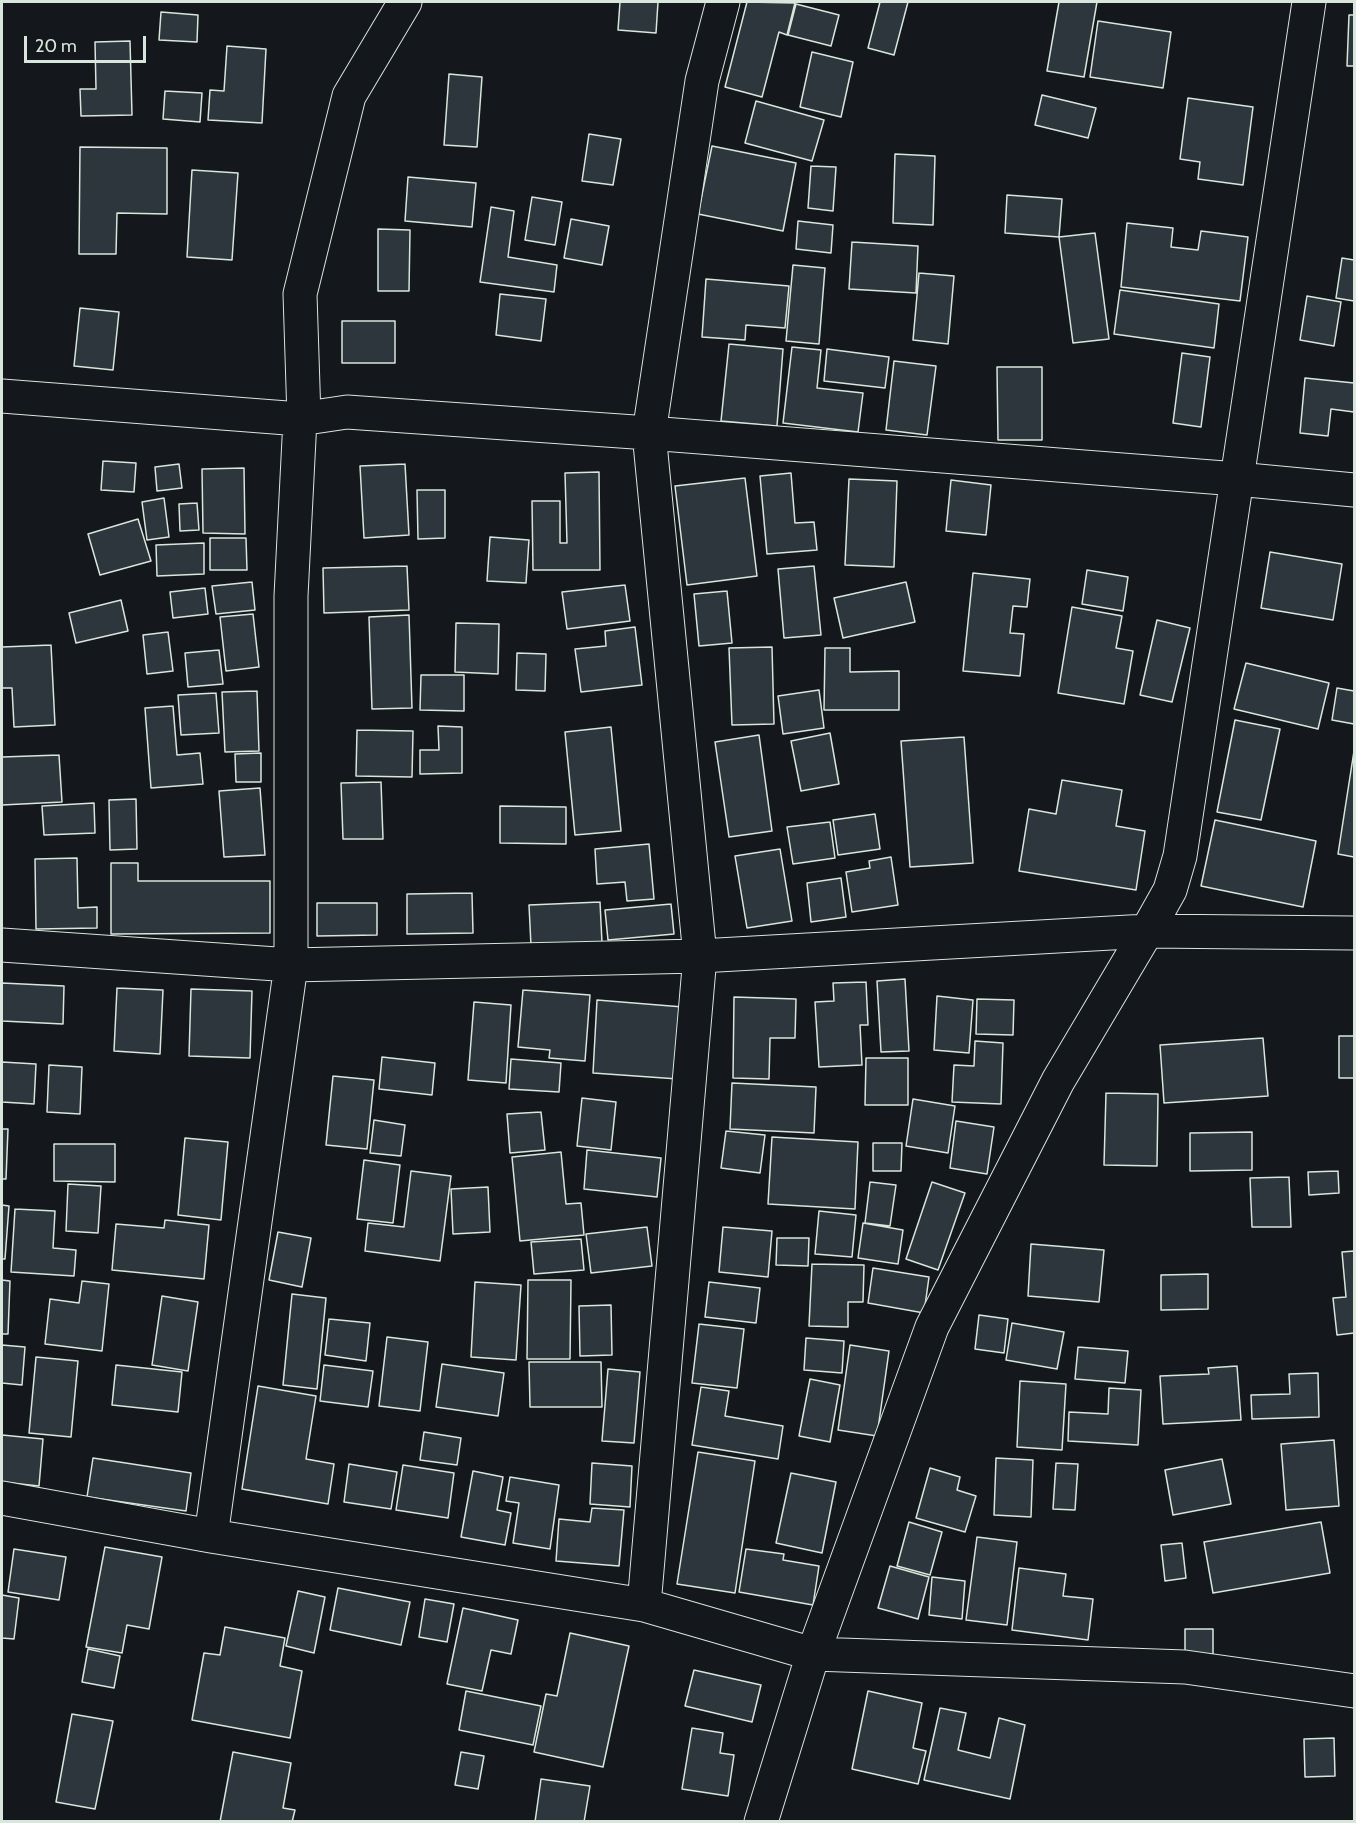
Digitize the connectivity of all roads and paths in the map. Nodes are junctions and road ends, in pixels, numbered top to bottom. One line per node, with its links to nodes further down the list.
1 (405, 2): 5 (street)
2 (723, 2): 6 (street)
3 (1310, 2): 7 (street)
4 (2, 396): 5 (street)
5 (302, 419): 6 (street); 13 (street)
6 (649, 433): 7 (street); 12 (street)
7 (1237, 479): 8 (street); 9 (street)
8 (1354, 490)
9 (1147, 931): 10 (street); 12 (street); 17 (street)
10 (1354, 933)
11 (2, 945): 13 (street)
12 (700, 956): 13 (street); 16 (street)
13 (291, 965): 15 (street)
14 (2, 1498): 15 (street)
15 (211, 1536): 16 (street)
16 (644, 1605): 17 (street)
17 (813, 1654): 18 (street); 19 (street)
18 (1354, 1691)
19 (761, 1821)

